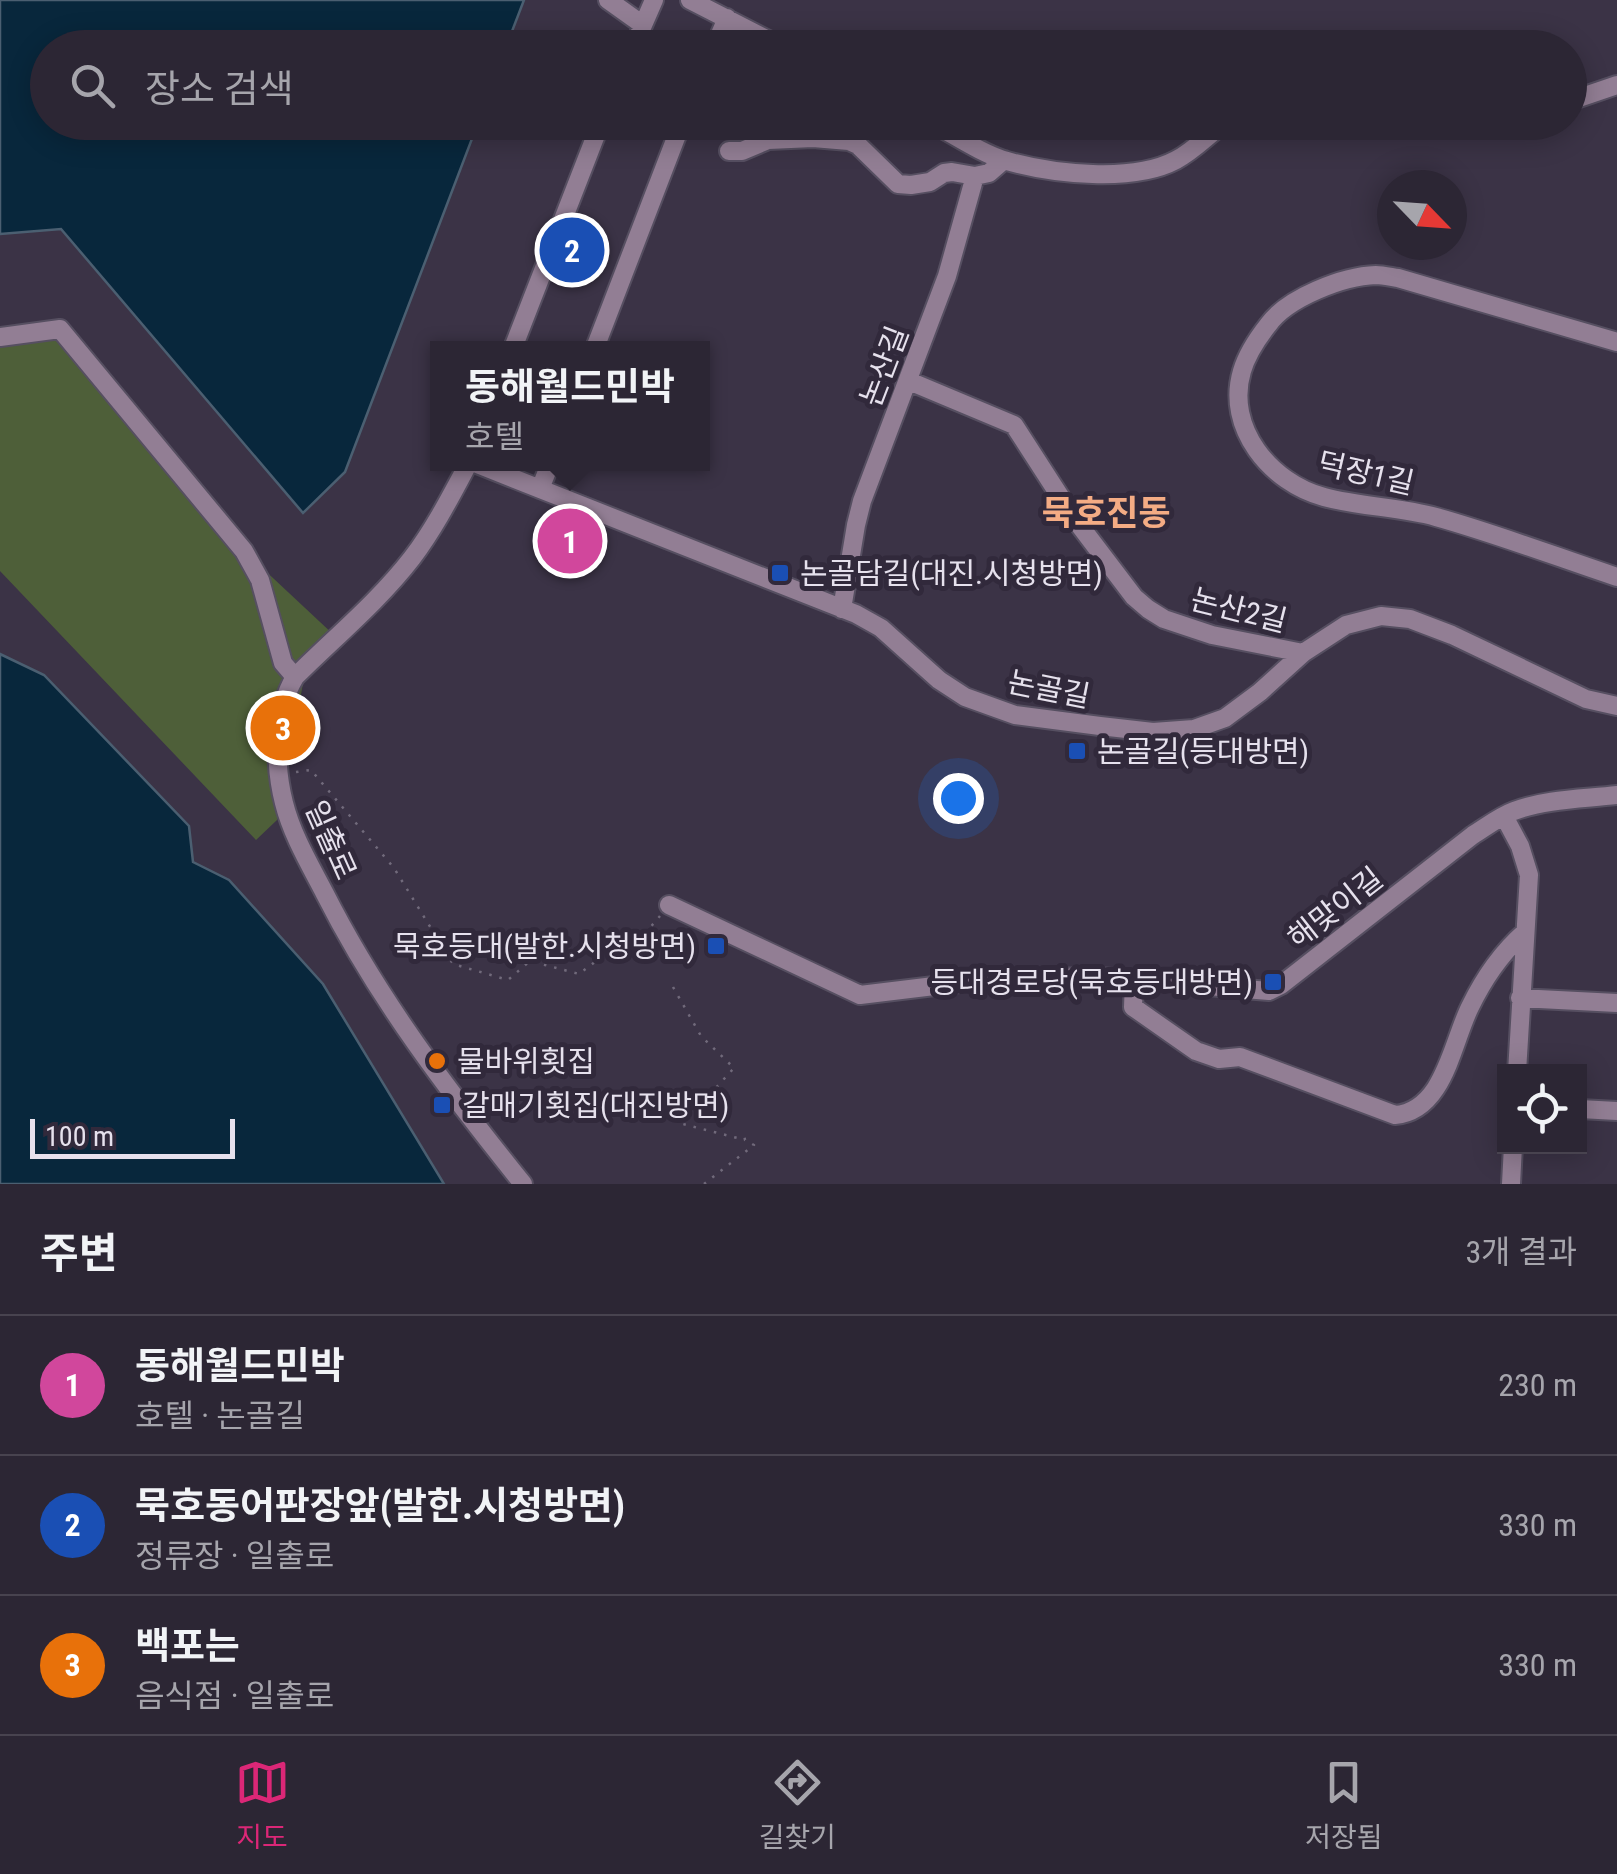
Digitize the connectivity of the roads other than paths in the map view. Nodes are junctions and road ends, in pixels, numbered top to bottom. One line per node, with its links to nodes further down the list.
1 (608, 0): 5 (street)
2 (654, 0): 5 (street)
3 (690, 0): 4 (street)
4 (727, 18): 7 (street); 8 (street)
5 (643, 25): 6 (street)
6 (641, 30)
7 (722, 30)
8 (750, 30)
9 (1617, 84): 10 (street)
10 (1587, 95)
11 (594, 140): 21 (street)
12 (675, 140): 22 (street)
13 (768, 140): 17 (street)
14 (837, 140): 19 (street)
15 (965, 140): 18 (street)
16 (1203, 140): 18 (street)
17 (729, 152)
18 (1004, 160): 19 (street)
19 (975, 176): 24 (street, 논산길)
20 (0, 336): 32 (street)
21 (517, 341)
22 (598, 341)
23 (1617, 342): 29 (street, 덕장1길)
24 (909, 381): 30 (street, 논산길); 31 (street, 논산2길)
25 (464, 471): 32 (street, 일출로)
26 (494, 471): 28 (street, 논골길)
27 (547, 471): 28 (street)
28 (540, 489): 30 (street, 논골길)
29 (1617, 577)
30 (842, 608): 31 (street, 논골길)
31 (1303, 653): 33 (street, 논골길)
32 (296, 677): 45 (street, 일출로)
33 (1617, 706)
34 (1617, 795): 35 (street, 해맞이길)
35 (1504, 816): 37 (street); 38 (street, 해맞이길)
36 (670, 905): 38 (street, 해맞이길)
37 (1525, 932): 38 (street); 39 (street)
38 (1134, 981)
39 (1520, 998): 40 (street); 41 (street)
40 (1617, 1003)
41 (1517, 1064)
42 (1587, 1109): 43 (street)
43 (1617, 1110)
44 (1513, 1154): 46 (street)
45 (523, 1184)
46 (1511, 1184)

